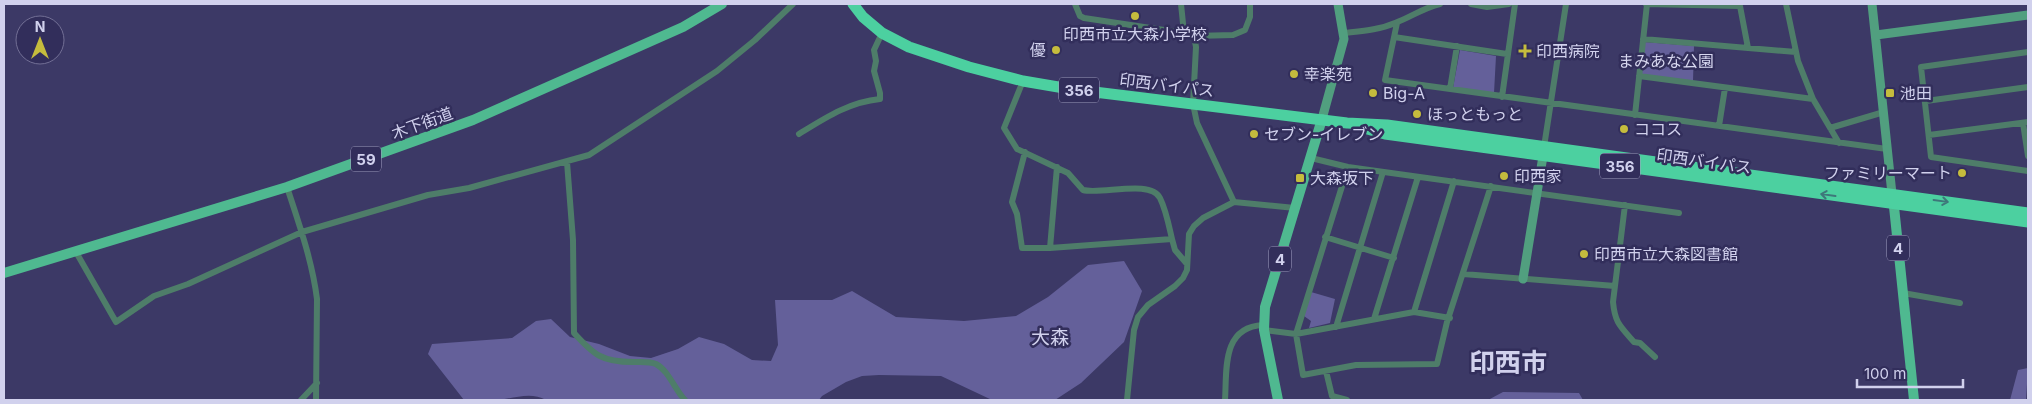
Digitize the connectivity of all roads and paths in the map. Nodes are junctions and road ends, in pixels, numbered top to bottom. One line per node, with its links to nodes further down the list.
1 (722, 4): 62 (main road, 木下街道 / 59)
2 (793, 4): 54 (street)
3 (853, 4): 18 (highway, 印西バイパス / 356)
4 (1075, 4): 19 (street)
5 (1181, 4): 19 (street)
6 (1250, 4): 22 (street)
7 (1338, 4): 20 (street)
8 (1440, 4): 17 (street)
9 (1471, 4): 10 (street)
10 (1509, 4)
11 (1515, 4): 29 (street)
12 (1566, 4): 39 (street)
13 (1646, 4): 24 (street); 26 (street)
14 (1786, 4): 27 (street)
15 (1872, 4): 21 (street)
16 (2028, 15): 21 (street)
17 (1397, 23): 20 (street); 23 (street)
18 (882, 33): 31 (highway, 印西バイパス / 356); 46 (street)
19 (1184, 33): 22 (street)
20 (1344, 33): 42 (street)
21 (1876, 34): 40 (street)
22 (1194, 36): 38 (street)
23 (1394, 37): 25 (street); 34 (street)
24 (1642, 39): 26 (street); 30 (street)
25 (1457, 46): 29 (street); 34 (street)
26 (1748, 48): 27 (street)
27 (1796, 52): 36 (street)
28 (2028, 52): 37 (street)
29 (1507, 54): 35 (street)
30 (1639, 76): 33 (street); 41 (street)
31 (1023, 81): 38 (highway, 印西バイパス / 356); 51 (street)
32 (2028, 87): 37 (street)
33 (1725, 88): 36 (street); 44 (street)
34 (1450, 89): 35 (street)
35 (1502, 96): 39 (street)
36 (1813, 100): 45 (street)
37 (1926, 101): 47 (street)
38 (1192, 104): 42 (highway, 印西バイパス / 356); 65 (street)
39 (1551, 104): 41 (street); 50 (street)
40 (1884, 112): 45 (street); 49 (street)
41 (1634, 115): 44 (street)
42 (1322, 120): 50 (highway, 印西バイパス / 356); 53 (main road, 4)
43 (2025, 122): 47 (street); 52 (street)
44 (1718, 126): 48 (street)
45 (1830, 128): 48 (street)
46 (799, 134)
47 (1929, 135): 57 (street)
48 (1839, 143): 49 (street)
49 (1887, 149): 64 (street)
50 (1544, 151): 63 (street); 64 (highway, 印西バイパス / 356)
51 (1025, 152): 55 (street); 74 (street)
52 (2028, 156)
53 (1311, 158): 56 (street); 67 (main road, 4)
54 (567, 162): 71 (street); 96 (street)
55 (1057, 167): 73 (street); 74 (street)
56 (1348, 167): 58 (street); 72 (street)
57 (2028, 171)
58 (1383, 172): 59 (street); 75 (street)
59 (1418, 176): 60 (street); 77 (street)
60 (1454, 181): 61 (street); 85 (street)
61 (1491, 186): 63 (street); 80 (street)
62 (287, 187): 71 (street); 76 (main road, 木下街道 / 59)
63 (1537, 193): 66 (street); 81 (street)
64 (1893, 199): 69 (highway, 印西バイパス / 356, one-way to 69); 70 (highway, 印西バイパス / 356); 83 (main road, 4)
65 (1234, 202): 67 (street); 78 (street)
66 (1625, 205): 68 (street); 82 (street)
67 (1295, 208): 88 (main road, 4)
68 (1679, 212)
69 (2028, 213)
70 (2028, 222)
71 (302, 232): 76 (street); 93 (street)
72 (1325, 238): 75 (street); 90 (street)
73 (1172, 239): 74 (street); 78 (street)
74 (1050, 248)
75 (1360, 248): 77 (street); 89 (street)
76 (76, 252): 79 (main road, 木下街道 / 59)
77 (1394, 258): 87 (street)
78 (1187, 264): 97 (street)
79 (4, 273)
80 (1463, 274): 81 (street); 86 (street)
81 (1523, 279): 82 (street)
82 (1615, 286): 91 (street)
83 (1903, 293): 84 (street); 101 (main road, 4)
84 (1960, 303)
85 (1414, 312): 86 (street); 87 (street)
86 (1450, 318): 92 (street)
87 (1374, 319): 89 (street)
88 (1263, 327): 90 (street); 98 (street); 99 (main road, 4)
89 (1336, 327): 90 (street)
90 (1296, 334): 92 (street)
91 (1655, 357)
92 (1326, 371): 100 (street)
93 (317, 383): 94 (street); 95 (street)
94 (301, 400)
95 (316, 400)
96 (685, 400)
97 (1128, 400)
98 (1224, 400)
99 (1278, 400)
100 (1347, 400)
101 (1914, 400)

